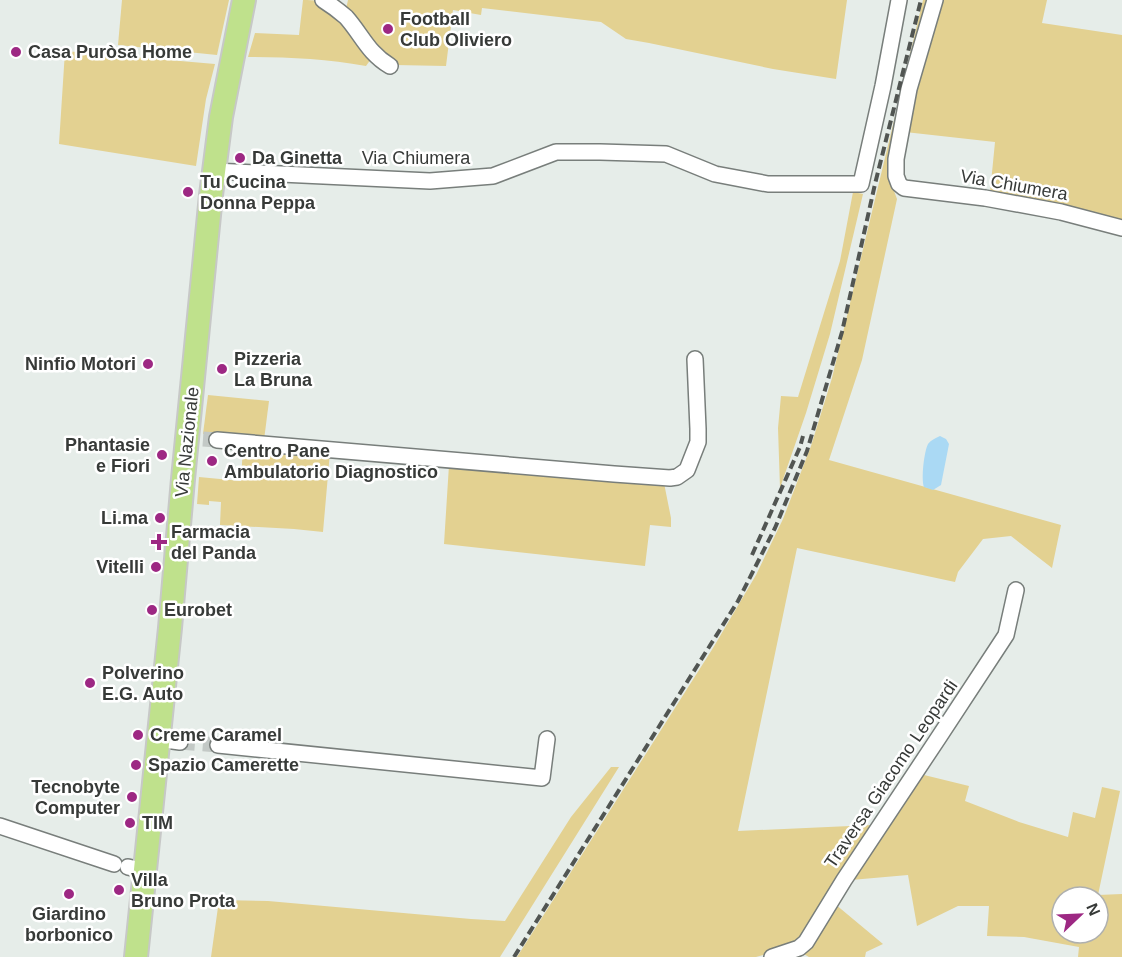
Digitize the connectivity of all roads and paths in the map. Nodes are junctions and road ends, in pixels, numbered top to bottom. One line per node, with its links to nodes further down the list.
1 (244, 0): 6 (main road, Via Nazionale)
2 (323, 0): 5 (street)
3 (899, 0): 6 (street, Via Chiumera)
4 (935, 0): 7 (street, Via Chiumera)
5 (390, 66)
6 (214, 171): 9 (main road, Via Nazionale)
7 (1122, 228)
8 (695, 359): 9 (street)
9 (202, 439): 14 (main road, Via Nazionale)
10 (1016, 590): 16 (street, Traversa Giacomo Leopardi)
11 (547, 739): 12 (street)
12 (218, 745)
13 (0, 826): 14 (street)
14 (129, 867): 15 (main road, Via Nazionale)
15 (136, 957)
16 (772, 957)

